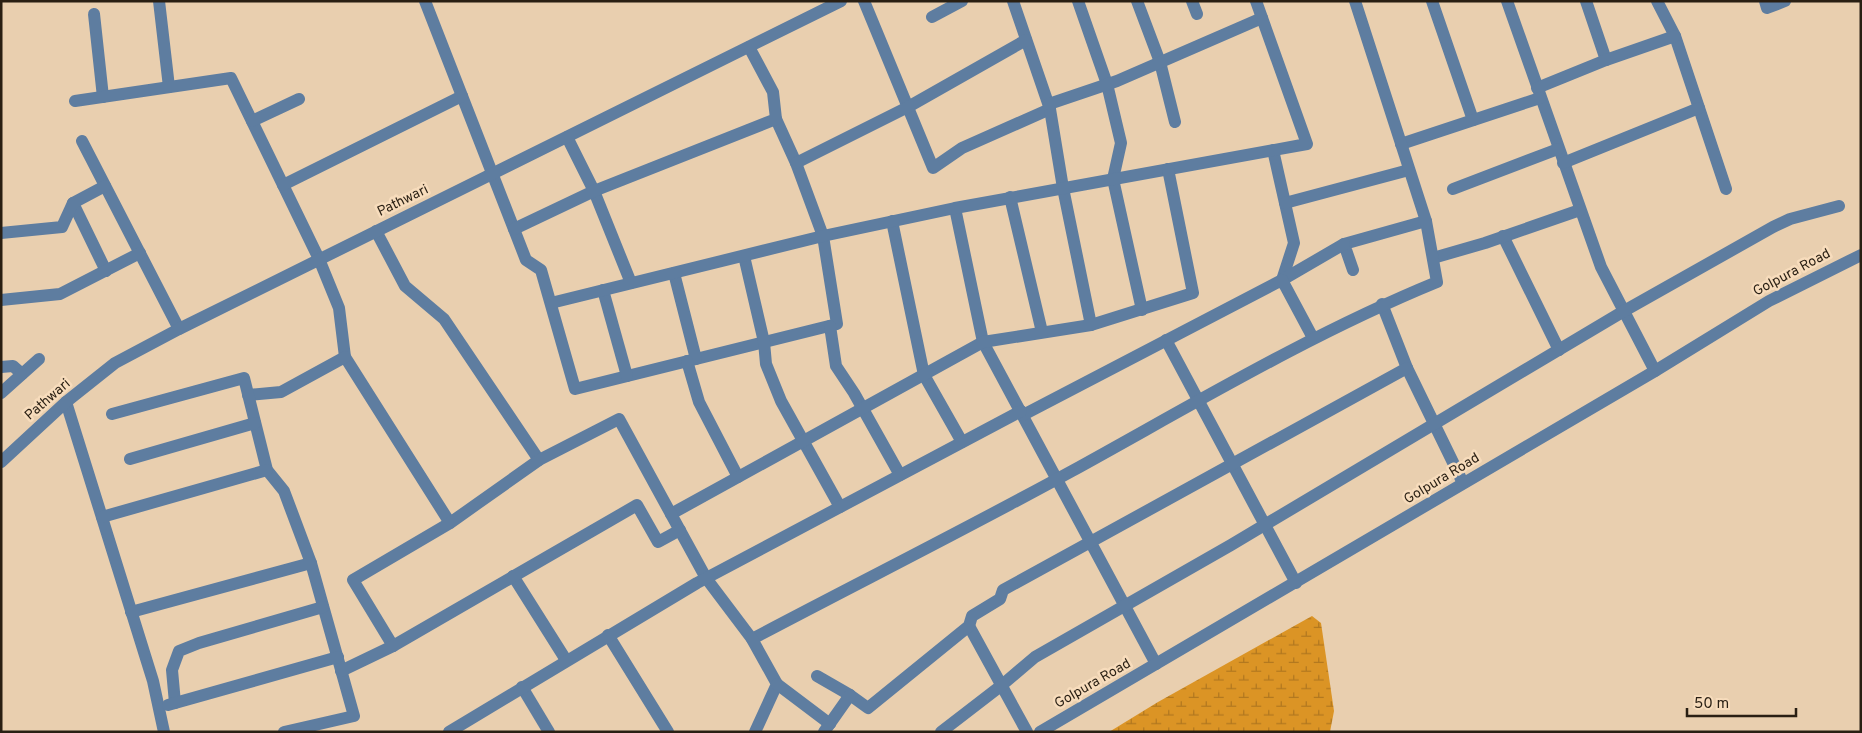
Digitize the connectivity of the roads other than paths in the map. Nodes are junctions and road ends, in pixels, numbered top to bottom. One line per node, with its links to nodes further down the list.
1 (159, 1): 28 (street)
2 (425, 1): 30 (street)
3 (841, 1): 24 (street, Pathwari)
4 (864, 1): 34 (street)
5 (962, 1): 20 (street)
6 (1013, 1): 23 (street)
7 (1078, 1): 27 (street)
8 (1137, 1): 26 (street)
9 (1192, 1): 19 (street)
10 (1256, 1): 21 (street)
11 (1355, 1): 43 (street)
12 (1432, 1): 38 (street)
13 (1508, 1): 29 (street)
14 (1586, 1): 25 (street)
15 (1657, 1): 22 (street)
16 (1765, 1): 17 (street)
17 (1785, 1)
18 (94, 14): 31 (street)
19 (1197, 14)
20 (932, 17)
21 (1262, 18): 26 (street); 45 (street)
22 (1675, 36): 25 (street); 36 (street)
23 (1026, 40): 34 (street); 35 (street)
24 (749, 47): 37 (street); 41 (street, Pathwari)
25 (1606, 60): 29 (street)
26 (1160, 62): 27 (street); 40 (street)
27 (1107, 84): 35 (street); 51 (street)
28 (169, 87): 31 (street); 39 (street)
29 (1538, 93): 38 (street); 44 (street)
30 (462, 96): 50 (street); 52 (street)
31 (103, 97): 33 (street)
32 (299, 99): 39 (street)
33 (75, 101)
34 (908, 107): 35 (street); 47 (street)
35 (1049, 107): 54 (street)
36 (1699, 108): 46 (street); 56 (street)
37 (776, 119): 47 (street); 57 (street)
38 (1473, 120): 43 (street)
39 (252, 121): 52 (street)
40 (1174, 122)
41 (567, 137): 50 (street, Pathwari); 57 (street)
42 (82, 140): 53 (street)
43 (1401, 144): 49 (street)
44 (1558, 149): 46 (street); 55 (street)
45 (1273, 150): 48 (street); 60 (street)
46 (1563, 163): 63 (street)
47 (796, 164): 69 (street)
48 (1168, 169): 51 (street); 86 (street)
49 (1409, 170): 60 (street); 65 (street)
50 (493, 174): 66 (street); 67 (street, Pathwari)
51 (1113, 179): 54 (street); 86 (street)
52 (283, 185): 76 (street)
53 (105, 186): 59 (street); 72 (street)
54 (1063, 188): 58 (street); 88 (street)
55 (1453, 189)
56 (1726, 189)
57 (594, 191): 66 (street); 81 (street)
58 (1010, 197): 62 (street); 91 (street)
59 (74, 203): 68 (street); 78 (street)
60 (1285, 203): 80 (street)
61 (1839, 206): 87 (street)
62 (955, 208): 64 (street); 95 (street)
63 (1580, 210): 70 (street); 87 (street)
64 (892, 221): 69 (street); 104 (street)
65 (1426, 221): 71 (street); 75 (street)
66 (514, 228): 84 (street)
67 (376, 231): 76 (street, Pathwari); 118 (street)
68 (1, 233)
69 (823, 236): 74 (street); 89 (street)
70 (1503, 236): 75 (street); 96 (street)
71 (1344, 244): 77 (street); 80 (street)
72 (140, 253): 78 (street); 90 (street)
73 (1861, 255): 102 (street, Golpura Road)
74 (744, 256): 79 (street); 94 (street)
75 (1432, 258): 85 (street)
76 (319, 259): 90 (street, Pathwari); 97 (street)
77 (1353, 270)
78 (106, 271): 83 (street)
79 (674, 273): 81 (street); 99 (street)
80 (1282, 280): 92 (street); 93 (street)
81 (631, 283): 82 (street)
82 (603, 290): 84 (street); 105 (street)
83 (1, 300)
84 (551, 303): 105 (street)
85 (1382, 304): 92 (street); 101 (street)
86 (1142, 310): 88 (street)
87 (1624, 311): 96 (street); 102 (street)
88 (1091, 325): 91 (street)
89 (830, 326): 94 (street); 110 (street)
90 (179, 329): 109 (street, Pathwari)
91 (1042, 332): 95 (street)
92 (1313, 338): 108 (street)
93 (1166, 340): 108 (street); 111 (street)
94 (764, 342): 99 (street); 115 (street)
95 (983, 342): 104 (street); 111 (street)
96 (1559, 350): 114 (street)
97 (345, 356): 107 (street); 129 (street)
98 (39, 358): 103 (street)
99 (692, 360): 105 (street); 123 (street)
100 (1, 367): 103 (street)
101 (1407, 368): 114 (street); 120 (street)
102 (1655, 371): 125 (street, Golpura Road)
103 (22, 374): 106 (street)
104 (924, 375): 110 (street); 116 (street)
105 (627, 376)
106 (1, 393)
107 (248, 395): 112 (street); 113 (street)
108 (1198, 401): 120 (street); 124 (street)
109 (66, 402): 119 (street, Pathwari); 128 (street)
110 (864, 409): 115 (street); 122 (street)
111 (1022, 413): 116 (street); 124 (street)
112 (112, 414)
113 (255, 423): 117 (street); 121 (street)
114 (1434, 425): 125 (street); 130 (street)
115 (803, 441): 123 (street); 126 (street)
116 (962, 442): 122 (street)
117 (130, 459)
118 (539, 460): 127 (street); 129 (street)
119 (1, 462)
120 (1232, 463): 130 (street); 132 (street)
121 (267, 470): 128 (street); 133 (street)
122 (900, 476): 126 (street)
123 (738, 477): 127 (street)
124 (1057, 479): 132 (street); 142 (street)
125 (1463, 483): 136 (street, Golpura Road)
126 (840, 507): 135 (street)
127 (671, 514): 131 (street)
128 (102, 517): 139 (street)
129 (450, 523): 143 (street)
130 (1264, 524): 136 (street); 137 (street)
131 (680, 530): 134 (street); 135 (street)
132 (1090, 542): 137 (street); 140 (street)
133 (311, 562): 138 (street); 139 (street)
134 (513, 576): 143 (street); 145 (street)
135 (706, 578): 141 (street); 142 (street)
136 (1296, 583): 146 (street, Golpura Road)
137 (1125, 606): 146 (street); 150 (street)
138 (324, 607): 144 (street); 153 (street)
139 (131, 612): 154 (street)
140 (969, 626): 150 (street); 152 (street)
141 (608, 635): 145 (street); 161 (street)
142 (752, 639): 149 (street)
143 (393, 646): 147 (street)
144 (338, 657): 147 (street); 153 (street)
145 (566, 660): 151 (street)
146 (1156, 664): 165 (street, Golpura Road)
147 (341, 671): 155 (street)
148 (817, 676): 152 (street)
149 (777, 684): 156 (street); 162 (street)
150 (1002, 685): 163 (street); 164 (street)
151 (522, 687): 159 (street); 160 (street)
152 (850, 695): 156 (street)
153 (175, 704): 154 (street)
154 (158, 708): 157 (street)
155 (336, 726): 158 (street)
156 (827, 728)
157 (164, 732)
158 (284, 732)
159 (449, 732)
160 (549, 732)
161 (668, 732)
162 (755, 732)
163 (941, 732)
164 (1027, 732)
165 (1040, 732)

